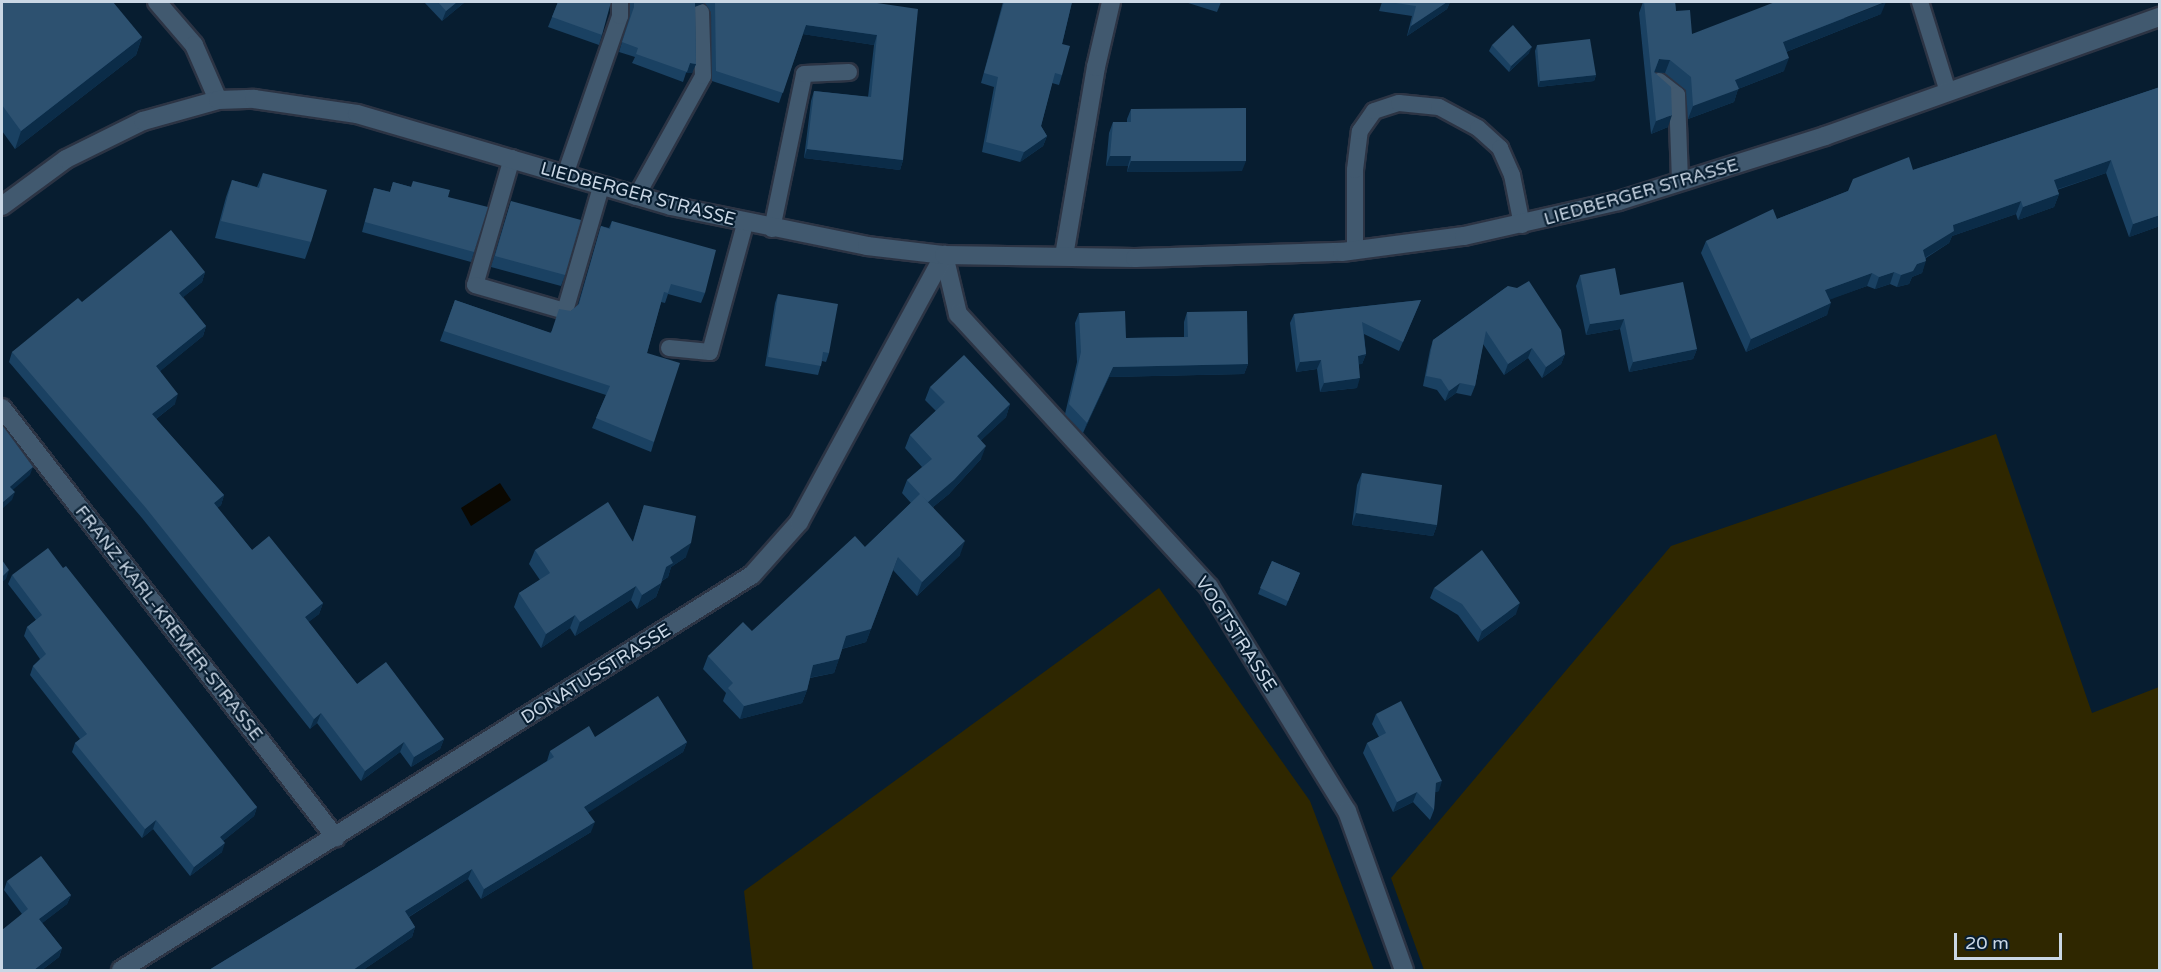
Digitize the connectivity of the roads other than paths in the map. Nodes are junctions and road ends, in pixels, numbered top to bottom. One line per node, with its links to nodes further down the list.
1 (157, 2): 10 (street)
2 (620, 2): 12 (lane)
3 (1111, 2): 22 (street)
4 (1920, 2): 9 (lane)
5 (701, 12): 15 (lane)
6 (2160, 17): 9 (street, LIEDBERGER STRASSE)
7 (849, 72): 19 (lane)
8 (1659, 81): 13 (lane)
9 (1948, 92): 13 (street, LIEDBERGER STRASSE)
10 (218, 100): 11 (street, LIEDBERGER STRASSE); 16 (street, LIEDBERGER STRASSE)
11 (512, 158): 12 (street, LIEDBERGER STRASSE); 14 (lane)
12 (565, 176): 14 (street, LIEDBERGER STRASSE)
13 (1680, 182): 18 (street, LIEDBERGER STRASSE)
14 (602, 187): 15 (street, LIEDBERGER STRASSE)
15 (636, 196): 17 (street, LIEDBERGER STRASSE)
16 (2, 206)
17 (745, 224): 19 (street, LIEDBERGER STRASSE); 23 (lane)
18 (1522, 225): 20 (street, LIEDBERGER STRASSE); 20 (lane)
19 (771, 229): 21 (street, LIEDBERGER STRASSE)
20 (1355, 250): 22 (street, LIEDBERGER STRASSE)
21 (944, 255): 22 (street, LIEDBERGER STRASSE); 25 (street, DONATUSSTRASSE); 27 (street, VOGTSTRASSE)
22 (1064, 256)
23 (669, 348)
24 (2, 408): 25 (street, FRANZ-KARL-KREMER-STRASSE)
25 (336, 838): 26 (street, DONATUSSTRASSE)
26 (121, 970)
27 (1404, 970)

